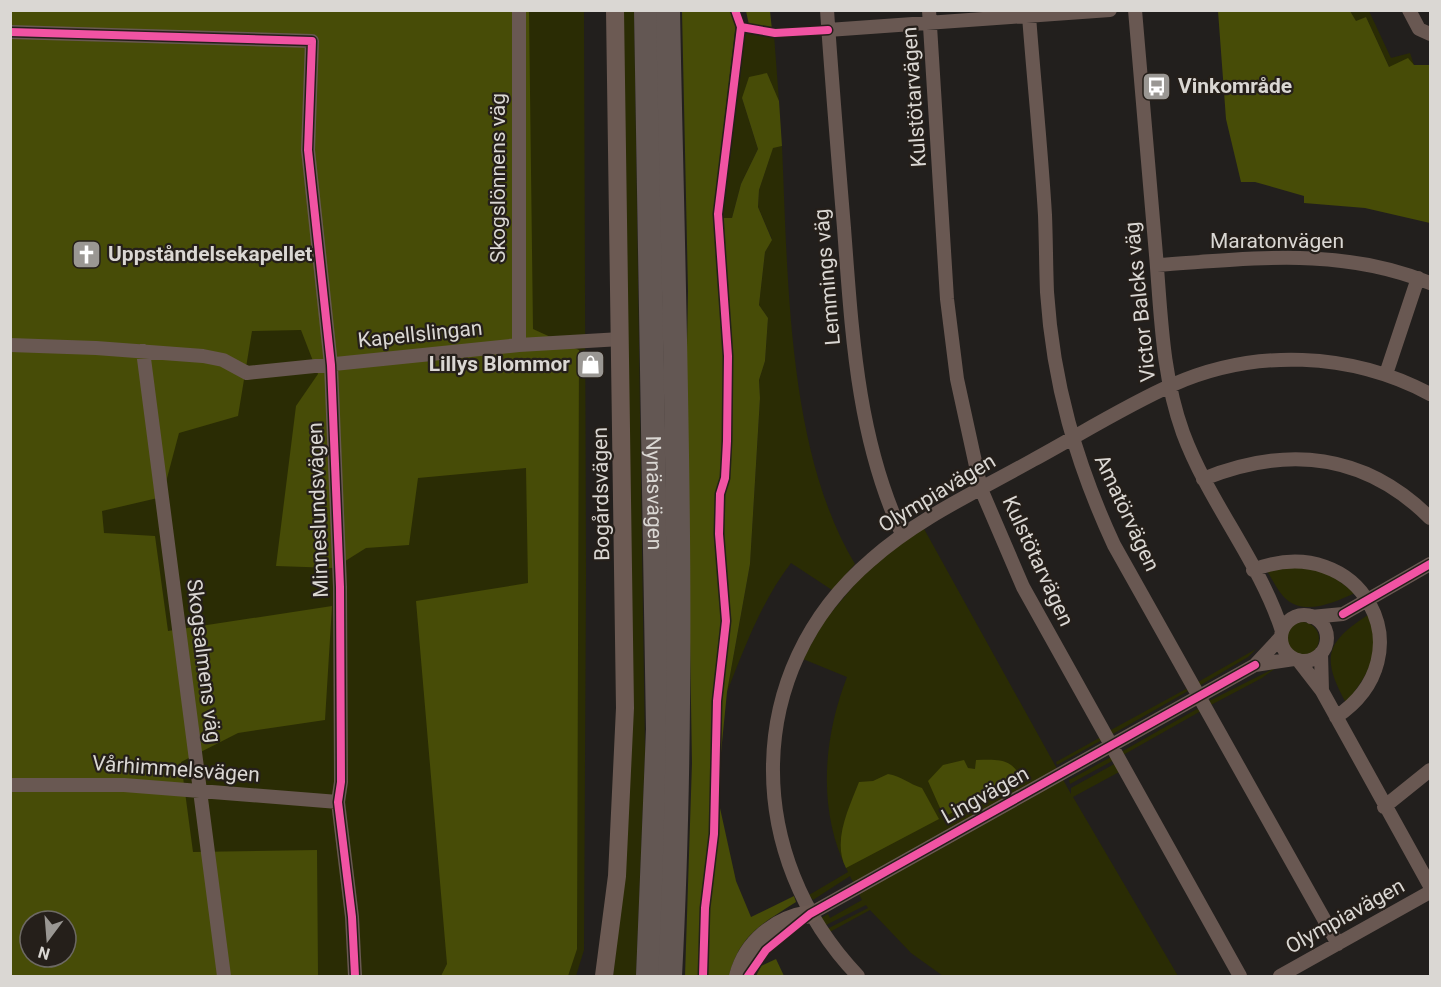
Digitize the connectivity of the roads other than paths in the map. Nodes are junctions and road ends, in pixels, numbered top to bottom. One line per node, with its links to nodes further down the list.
1 (519, 10): 18 (street, Skogslönnens väg)
2 (615, 10): 16 (street, Bogårdsvägen)
3 (646, 10): 56 (highway, Nynäsvägen)
4 (668, 10): 57 (highway, Nynäsvägen)
5 (827, 10): 11 (street, Lemmings väg)
6 (1110, 10): 10 (street)
7 (1135, 10): 14 (street, Victor Balcks väg)
8 (1408, 10): 13 (street)
9 (930, 16): 10 (street); 11 (street); 26 (street, Kulstötarvägen)
10 (1029, 16): 24 (street, Amatörvägen)
11 (828, 30): 28 (street, Lemmings väg)
12 (10, 32): 20 (street, Minneslundsvägen)
13 (1431, 34)
14 (1157, 265): 15 (street, Maratonvägen); 22 (street, Victor Balcks väg)
15 (1424, 280): 21 (street)
16 (621, 339): 18 (street, Kapellslingan); 55 (street, Bogårdsvägen)
17 (10, 345): 19 (street, Kapellslingan)
18 (519, 345): 20 (street, Kapellslingan)
19 (143, 351): 20 (street, Kapellslingan); 46 (street, Skogsalmens väg)
20 (331, 364): 47 (street, Minneslundsvägen)
21 (1386, 374): 22 (street, Olympiavägen); 23 (street, Olympiavägen)
22 (1170, 386): 24 (street, Olympiavägen); 25 (street, Victor Balcks väg)
23 (1431, 394)
24 (1072, 439): 26 (street, Olympiavägen); 41 (street, Amatörvägen)
25 (1203, 480): 27 (street); 30 (street, Victor Balcks väg)
26 (981, 489): 28 (street, Olympiavägen); 43 (street, Kulstötarvägen)
27 (1431, 518)
28 (902, 534): 51 (street, Olympiavägen)
29 (1431, 564): 32 (street)
30 (1253, 570): 31 (street, Victor Balcks väg); 32 (street)
31 (1271, 598): 34 (street, Victor Balcks väg); 36 (street, Victor Balcks väg)
32 (1368, 599): 33 (street); 42 (street)
33 (1342, 614): 35 (street); 37 (street)
34 (1297, 617): 35 (street); 36 (street)
35 (1311, 617): 37 (street)
36 (1281, 634): 38 (street); 39 (street, Lingvägen)
37 (1324, 646): 38 (street); 40 (street)
38 (1296, 659): 39 (street, Lingvägen); 40 (street)
39 (1255, 665): 41 (street, Lingvägen)
40 (1322, 691): 42 (street)
41 (1198, 696): 43 (street, Lingvägen); 52 (street, Amatörvägen)
42 (1336, 717): 48 (street)
43 (1111, 745): 51 (street, Lingvägen); 61 (street, Kulstötarvägen)
44 (1431, 770): 48 (street)
45 (10, 785): 46 (street, Vårhimmelsvägen)
46 (199, 789): 47 (street, Vårhimmelsvägen); 53 (street, Skogsalmens väg)
47 (338, 802): 54 (street, Minneslundsvägen)
48 (1384, 807): 49 (street)
49 (1431, 886)
50 (1431, 892): 52 (street, Olympiavägen)
51 (810, 914): 58 (street, Lingvägen); 59 (street, Lingvägen); 60 (street, Olympiavägen)
52 (1338, 944): 62 (street, Olympiavägen)
53 (224, 976)
54 (355, 976)
55 (604, 976)
56 (648, 976)
57 (670, 976)
58 (738, 976)
59 (748, 976)
60 (858, 976)
61 (1240, 976)
62 (1280, 976)

